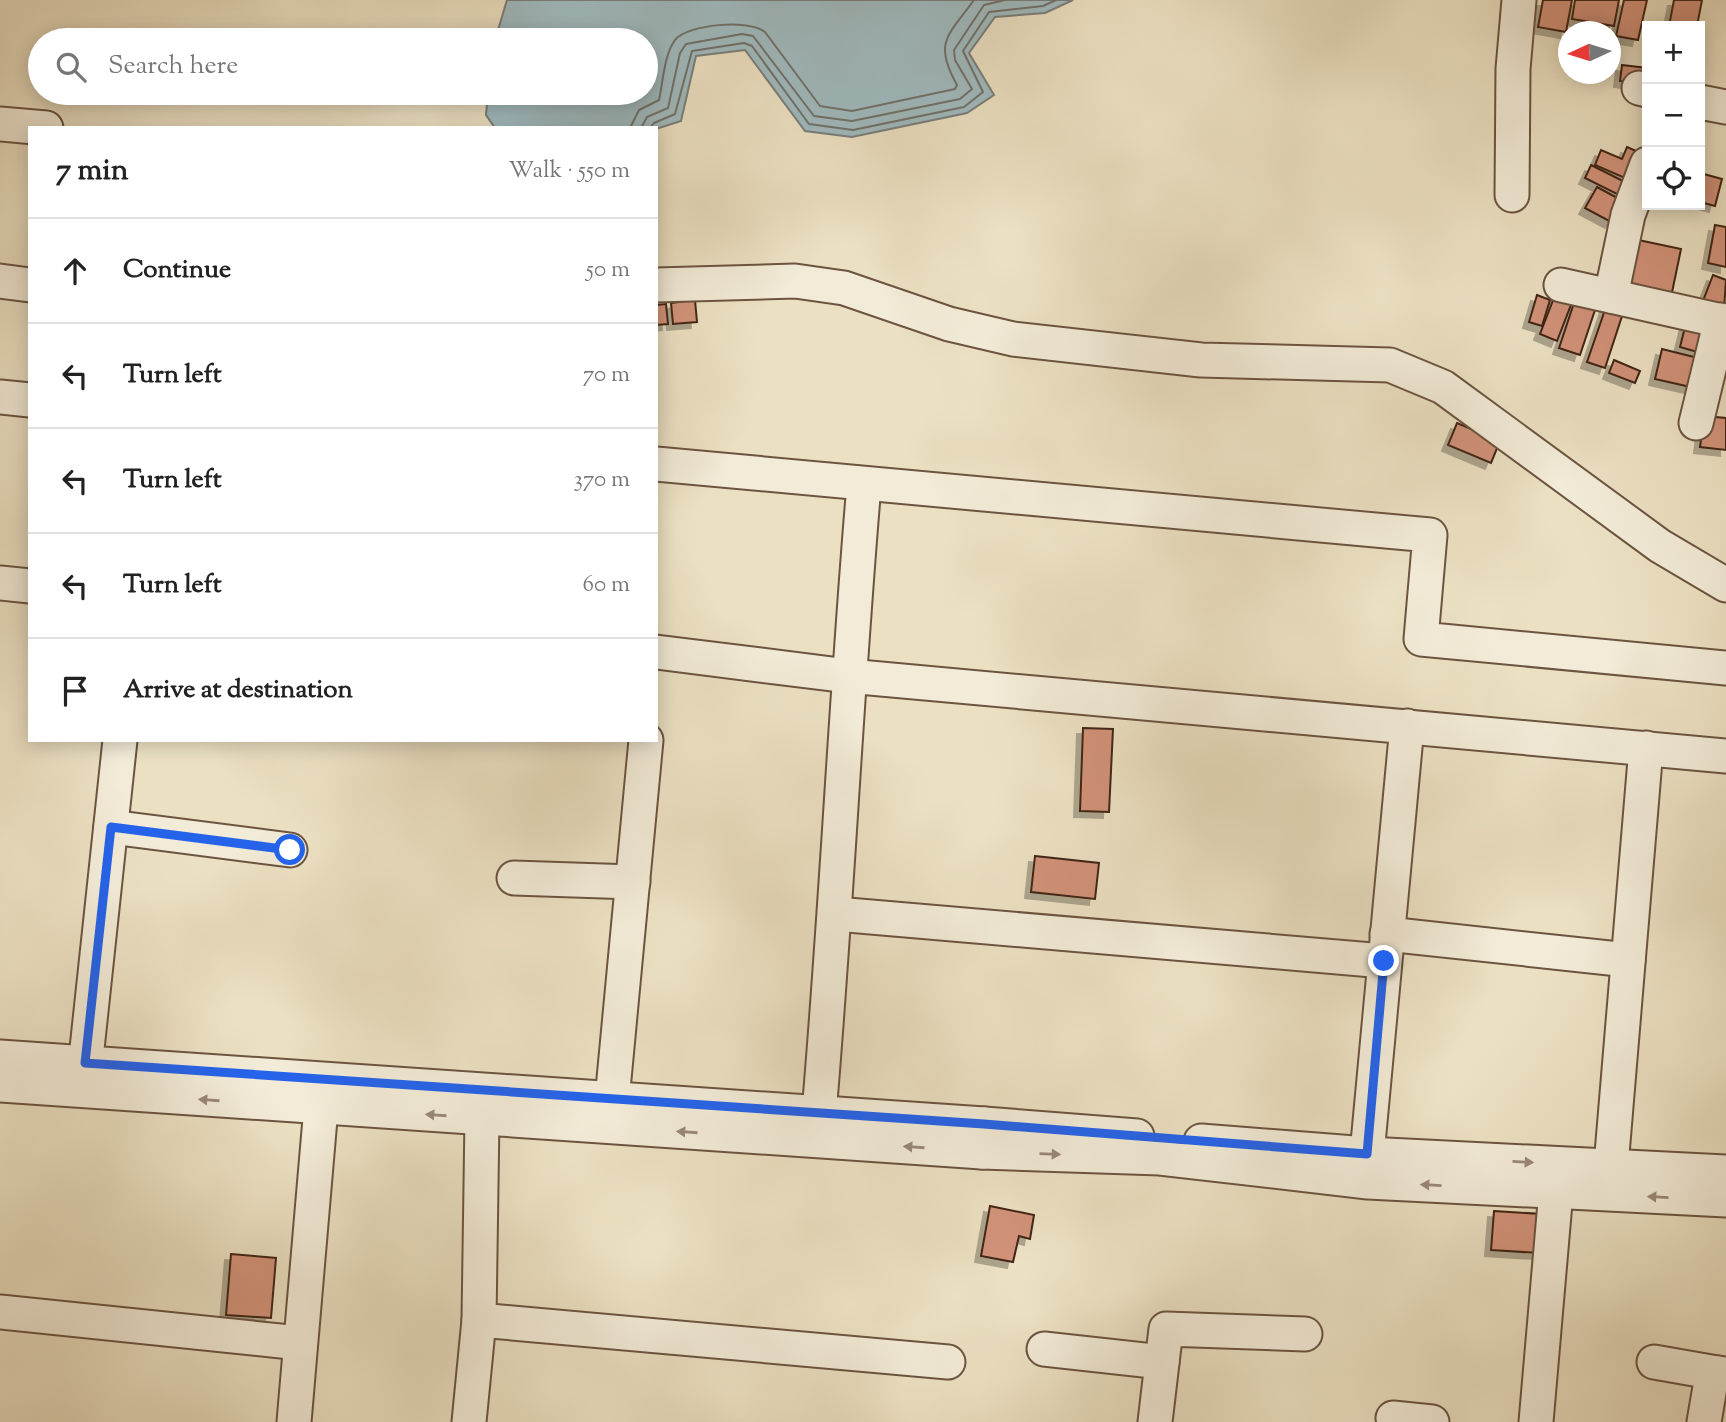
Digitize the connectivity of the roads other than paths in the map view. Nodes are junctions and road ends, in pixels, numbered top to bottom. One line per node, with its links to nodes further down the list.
1 (1519, 0): 7 (street)
2 (1705, 103): 3 (street)
3 (1726, 107)
4 (0, 124): 5 (street)
5 (28, 126)
6 (1642, 177): 12 (street)
7 (1512, 195)
8 (0, 281): 9 (street)
9 (28, 285)
10 (658, 285): 20 (street)
11 (1561, 285): 12 (street)
12 (1611, 296): 13 (street)
13 (1723, 321): 16 (street)
14 (0, 397): 15 (street)
15 (28, 400)
16 (1696, 423)
17 (658, 464): 18 (street)
18 (864, 485): 23 (street); 24 (street)
19 (0, 583): 21 (street)
20 (1726, 584)
21 (28, 586)
22 (658, 652): 24 (street)
23 (1726, 667)
24 (848, 676): 25 (street); 34 (street)
25 (1407, 726): 28 (street); 35 (street)
26 (120, 742): 30 (street)
27 (646, 742): 33 (street)
28 (1646, 748): 29 (street); 36 (street)
29 (1726, 755)
30 (111, 827): 31 (street); 38 (street)
31 (290, 850)
32 (514, 878): 33 (street)
33 (633, 882): 40 (street)
34 (836, 914): 35 (street); 42 (street)
35 (1386, 948): 36 (street); 46 (street)
36 (1628, 960): 47 (street)
37 (0, 1057): 38 (street)
38 (84, 1077): 39 (street); 40 (street); 41 (street, one-way to 38)
39 (0, 1085)
40 (612, 1100): 42 (street)
41 (321, 1107): 43 (street, one-way to 41); 54 (street)
42 (820, 1113): 44 (street)
43 (482, 1118): 44 (street, one-way to 43); 52 (street)
44 (983, 1138): 45 (street, one-way to 45)
45 (1161, 1148): 46 (street); 49 (street, one-way to 45)
46 (1367, 1154): 47 (street, one-way to 47)
47 (1611, 1166): 48 (street)
48 (1726, 1172)
49 (1556, 1191): 50 (street, one-way to 49); 65 (street)
50 (1726, 1200)
51 (0, 1312): 54 (street)
52 (479, 1320): 56 (street); 62 (street)
53 (1305, 1334): 57 (street)
54 (300, 1343): 61 (street)
55 (1044, 1349): 57 (street)
56 (948, 1362)
57 (1162, 1362): 63 (street)
58 (1654, 1362): 59 (street)
59 (1722, 1374): 66 (street)
60 (1393, 1418): 64 (street)
61 (294, 1422)
62 (469, 1422)
63 (1155, 1422)
64 (1432, 1422)
65 (1536, 1422)
66 (1704, 1422)

